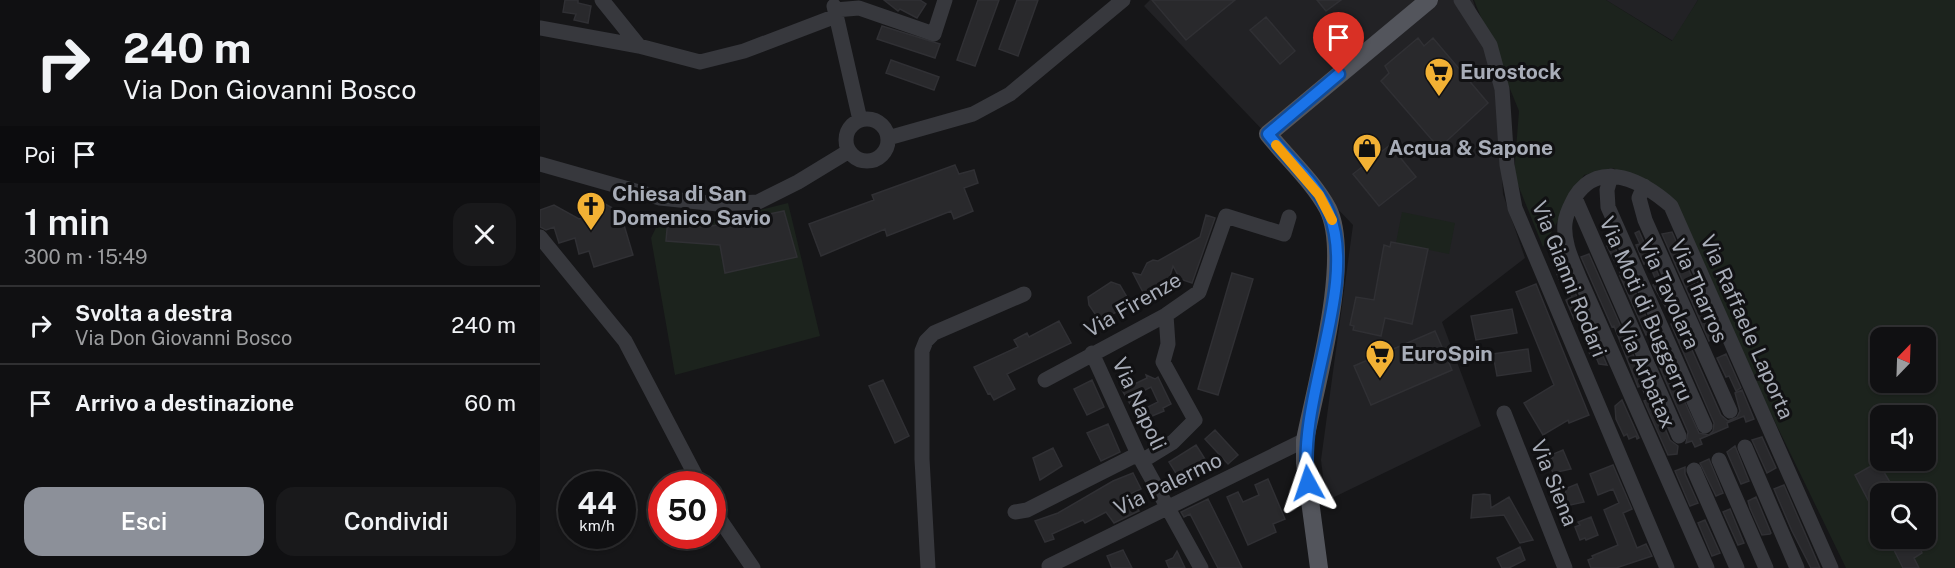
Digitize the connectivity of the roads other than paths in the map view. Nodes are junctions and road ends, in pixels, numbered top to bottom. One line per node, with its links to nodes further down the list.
1 (602, 0): 8 (street)
2 (944, 0): 6 (street)
3 (1124, 0): 10 (street)
4 (1429, 0): 26 (main road)
5 (1461, 0): 41 (street, Via Gianni Rodari)
6 (835, 9): 8 (street); 9 (street)
7 (540, 28): 8 (street)
8 (639, 46)
9 (860, 120): 10 (street); 11 (street)
10 (888, 138): 11 (street)
11 (849, 151): 12 (street)
12 (540, 164)
13 (1611, 176): 14 (street, Via Raffaele Laporta); 15 (street); 24 (street, Via Tavolara)
14 (1644, 186): 22 (street, Via Tharros); 46 (street, Via Raffaele Laporta)
15 (1575, 198): 25 (street, Via Moti di Buggerru); 42 (street, Via Arbatax)
16 (1289, 217): 19 (street, Via Firenze)
17 (540, 237): 31 (street)
18 (1024, 294): 37 (street)
19 (1167, 315): 20 (street, Via Firenze); 28 (street)
20 (1092, 353): 21 (street, Via Firenze); 28 (street, Via Napoli)
21 (1045, 380)
22 (1730, 411)
23 (1504, 413): 40 (street, Via Siena)
24 (1705, 426)
25 (1679, 436)
26 (1305, 440): 32 (street, Via Palermo); 39 (main road)
27 (1745, 447): 45 (street)
28 (1140, 458): 32 (street, Via Napoli); 33 (street)
29 (1719, 460): 44 (street)
30 (1694, 470): 43 (street)
31 (693, 471)
32 (1169, 507): 35 (street, Via Palermo); 38 (street, Via Napoli)
33 (1015, 512)
34 (726, 528): 36 (street)
35 (1049, 566)
36 (753, 568)
37 (928, 568)
38 (1201, 568)
39 (1320, 568)
40 (1565, 568)
41 (1667, 568)
42 (1707, 568)
43 (1737, 568)
44 (1766, 568)
45 (1797, 568)
46 (1831, 568)

